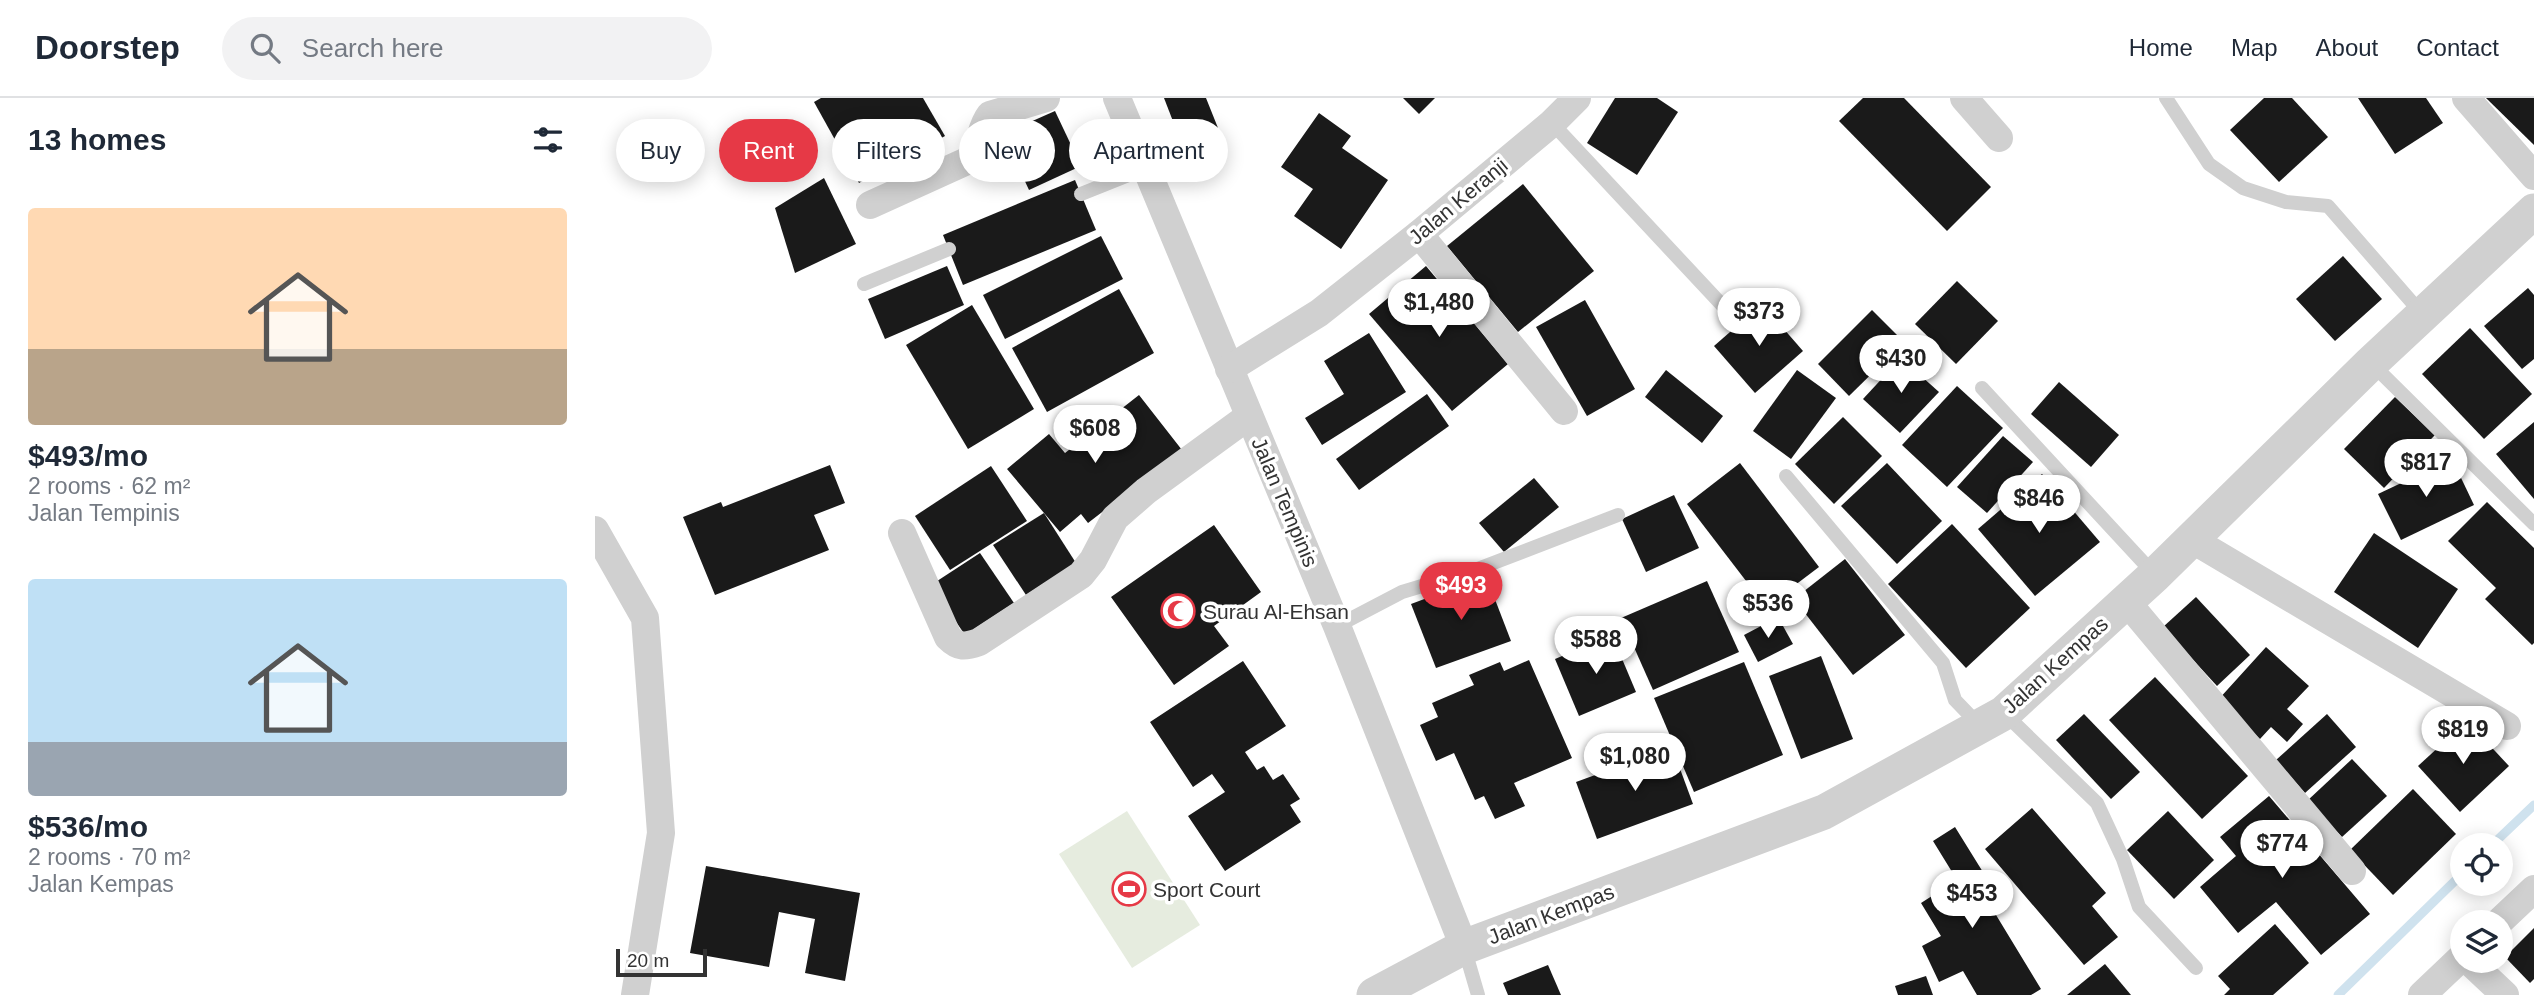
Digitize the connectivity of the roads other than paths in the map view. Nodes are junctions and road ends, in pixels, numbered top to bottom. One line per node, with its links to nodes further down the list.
1 (1046, 98): 14 (street)
2 (1117, 98): 7 (street, Jalan Tempinis)
3 (1577, 98): 8 (street, Jalan Keranji)
4 (1964, 98): 9 (street)
5 (2166, 98): 19 (lane)
6 (2466, 98): 10 (street)
7 (1126, 119)
8 (1552, 123): 16 (street, Jalan Keranji); 20 (lane)
9 (1999, 138)
10 (2534, 176)
11 (1111, 182): 13 (lane)
12 (1152, 182): 22 (street, Jalan Tempinis)
13 (1081, 194)
14 (870, 205)
15 (2534, 211): 19 (street, Jalan Kempas)
16 (1419, 234): 22 (street, Jalan Keranji); 24 (street)
17 (949, 249): 18 (lane)
18 (864, 284)
19 (2423, 315): 21 (street, Jalan Kempas)
20 (1736, 320)
21 (2371, 363): 28 (lane); 31 (street, Jalan Kempas)
22 (1229, 369): 25 (street, Jalan Tempinis)
23 (1982, 388): 32 (lane)
24 (1564, 411)
25 (1249, 416): 30 (street); 34 (street, Jalan Tempinis)
26 (1786, 475): 35 (lane)
27 (1618, 515): 34 (lane)
28 (2534, 524)
29 (595, 530): 44 (street)
30 (902, 533)
31 (2191, 540): 32 (street, Jalan Kempas); 36 (street)
32 (2155, 575): 33 (street, Jalan Kempas)
33 (2126, 601): 35 (street, Jalan Kempas); 37 (street)
34 (1336, 626): 40 (street, Jalan Tempinis)
35 (1992, 720): 40 (street, Jalan Kempas); 41 (lane)
36 (2507, 726)
37 (2351, 871)
38 (2534, 889): 39 (street)
39 (2512, 910)
40 (1464, 947): 45 (street, Jalan Kempas); 46 (lane)
41 (2196, 968)
42 (2450, 968): 47 (street)
43 (2482, 973): 48 (street)
44 (635, 995)
45 (1374, 995)
46 (1478, 995)
47 (2422, 995)
48 (2505, 995)

